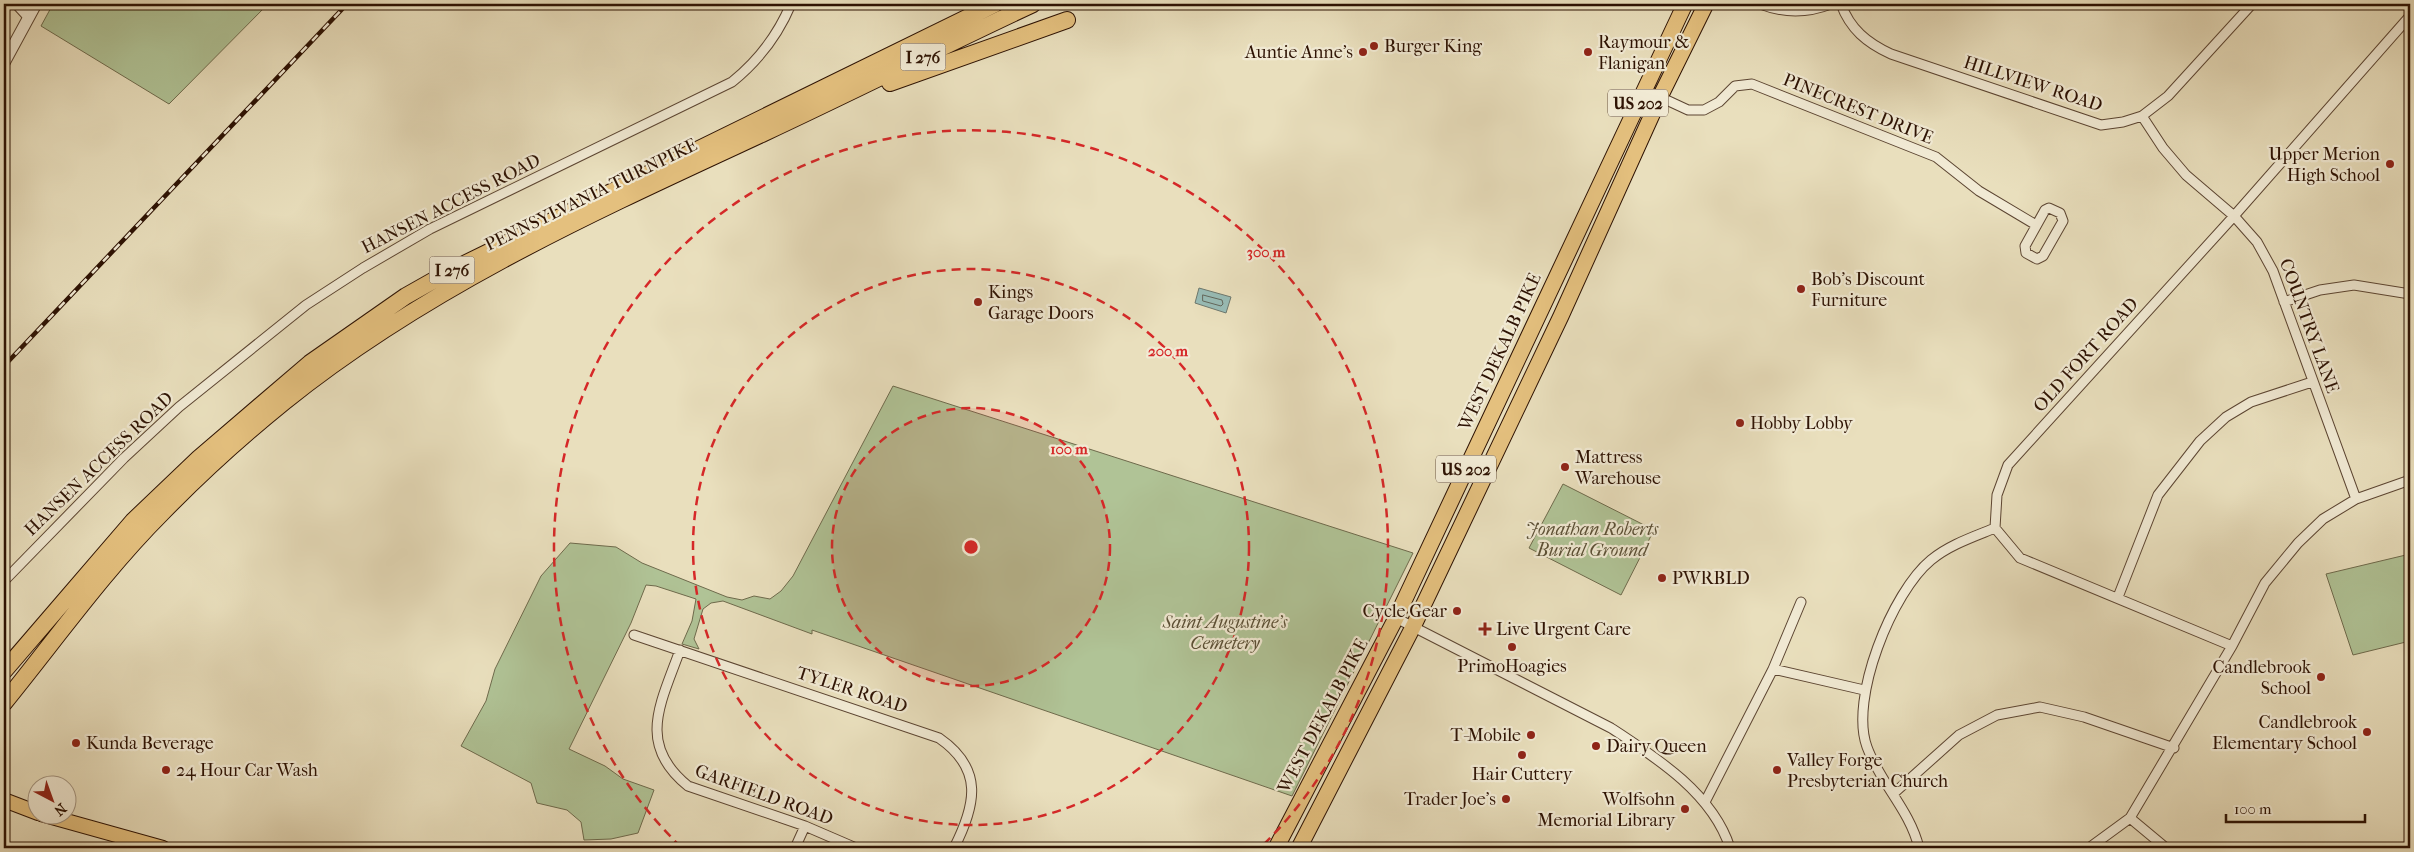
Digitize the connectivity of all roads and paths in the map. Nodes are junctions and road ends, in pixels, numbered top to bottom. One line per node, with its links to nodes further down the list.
1 (16, 4): 13 (street)
2 (36, 4): 13 (street)
3 (791, 4): 27 (street, HANSEN ACCESS ROAD)
4 (996, 4): 36 (highway, PENNSYLVANIA TURNPIKE / I 276)
5 (1033, 4): 17 (highway, PENNSYLVANIA TURNPIKE / I 276)
6 (1685, 4): 30 (highway, WEST DEKALB PIKE / US 202)
7 (1706, 4): 16 (highway, US 202)
8 (1760, 4): 9 (street)
9 (1831, 4)
10 (1841, 4): 18 (street, HILLVIEW ROAD)
11 (2252, 4): 18 (street, HILLVIEW ROAD)
12 (2410, 16): 19 (street, OLD FORT ROAD)
13 (28, 17): 15 (street)
14 (1067, 20): 17 (highway)
15 (4, 63)
16 (1660, 97): 20 (street, PINECREST DRIVE); 31 (highway, US 202)
17 (813, 111): 38 (highway, PENNSYLVANIA TURNPIKE / I 276)
18 (2142, 116): 19 (street, COUNTRY LANE)
19 (2234, 216): 22 (street, COUNTRY LANE); 26 (street, OLD FORT ROAD)
20 (2036, 226): 20 (street)
21 (2410, 294): 22 (street)
22 (2284, 302): 23 (street, COUNTRY LANE)
23 (2312, 382): 25 (street, COUNTRY LANE); 28 (street)
24 (2410, 480): 25 (street)
25 (2356, 499): 33 (street)
26 (1995, 528): 28 (street); 37 (street)
27 (4, 581)
28 (2118, 598): 33 (street)
29 (1801, 602): 35 (street)
30 (1396, 618): 31 (street); 46 (highway, WEST DEKALB PIKE / US 202)
31 (1414, 627): 42 (street); 54 (highway, US 202)
32 (634, 635): 34 (street, TYLER ROAD)
33 (2232, 646): 39 (street)
34 (680, 650): 47 (street, GARFIELD ROAD); 51 (street, TYLER ROAD)
35 (1773, 669): 37 (street); 42 (street)
36 (4, 671)
37 (1864, 690): 40 (street)
38 (4, 703)
39 (2174, 748): 40 (street); 44 (street)
40 (1893, 794): 56 (street)
41 (4, 800): 43 (main road)
42 (1704, 802): 55 (street)
43 (28, 809)
44 (2130, 818): 57 (street); 58 (street)
45 (77, 824): 48 (main road)
46 (1289, 824): 52 (highway, WEST DEKALB PIKE / US 202); 53 (highway)
47 (805, 826): 49 (street); 50 (street, GARFIELD ROAD)
48 (163, 848)
49 (795, 848)
50 (856, 848)
51 (954, 848)
52 (1276, 848)
53 (1286, 848)
54 (1300, 848)
55 (1730, 848)
56 (1919, 848)
57 (2089, 848)
58 (2166, 848)

